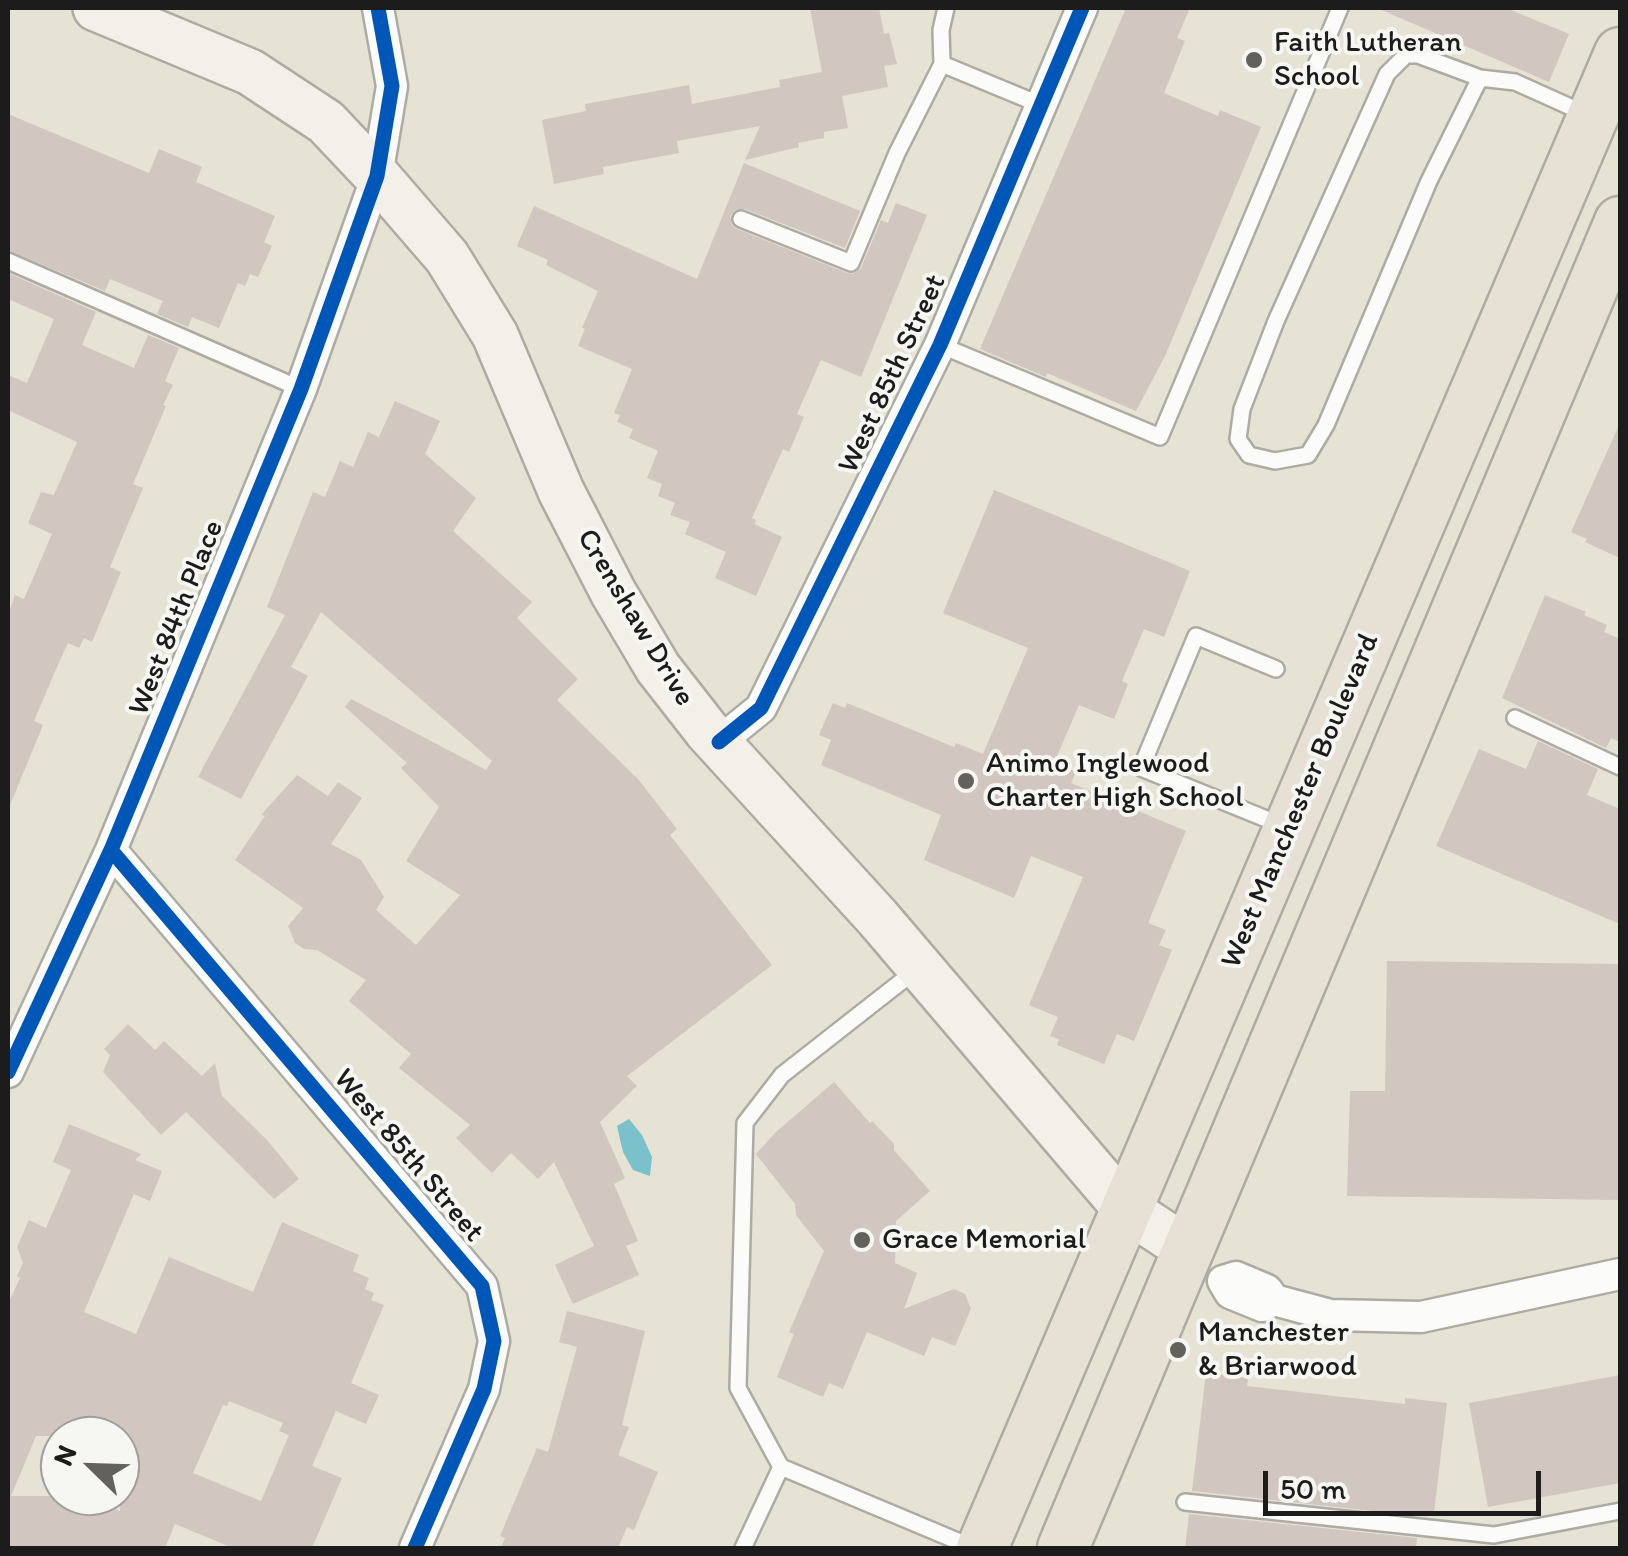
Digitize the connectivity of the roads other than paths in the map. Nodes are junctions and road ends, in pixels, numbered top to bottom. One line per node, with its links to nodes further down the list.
1 (96, 8): 11 (main road, Crenshaw Drive)
2 (378, 8): 11 (street, West 84th Place)
3 (946, 8): 7 (lane)
4 (1082, 8): 9 (street, West 85th Street)
5 (1340, 8): 15 (lane)
6 (1620, 53): 10 (main road, West Manchester Boulevard)
7 (942, 64): 9 (lane); 12 (lane)
8 (1480, 78): 8 (lane); 10 (lane)
9 (1041, 104): 15 (street, West 85th Street)
10 (1594, 117): 21 (main road, West Manchester Boulevard)
11 (377, 176): 16 (street, West 84th Place); 19 (main road, Crenshaw Drive)
12 (741, 219)
13 (1620, 222): 26 (main road)
14 (8, 261): 16 (lane)
15 (940, 346): 19 (street, West 85th Street)
16 (301, 389): 22 (street, West 84th Place)
17 (1276, 670): 21 (lane)
18 (1515, 718): 20 (lane)
19 (718, 742): 23 (main road, Crenshaw Drive)
20 (1620, 767)
21 (1289, 828): 25 (main road, West Manchester Boulevard)
22 (111, 850): 24 (street, West 84th Place); 32 (street, West 85th Street)
23 (919, 968): 25 (main road, Crenshaw Drive); 28 (lane)
24 (8, 1072)
25 (1125, 1208): 26 (main road, Crenshaw Drive); 34 (main road, West Manchester Boulevard)
26 (1206, 1266): 27 (street); 35 (main road)
27 (1620, 1274)
28 (781, 1467): 33 (lane); 34 (lane)
29 (1185, 1502): 31 (lane)
30 (1620, 1510): 31 (lane)
31 (1493, 1542)
32 (415, 1548)
33 (744, 1548)
34 (978, 1548)
35 (1064, 1548)

